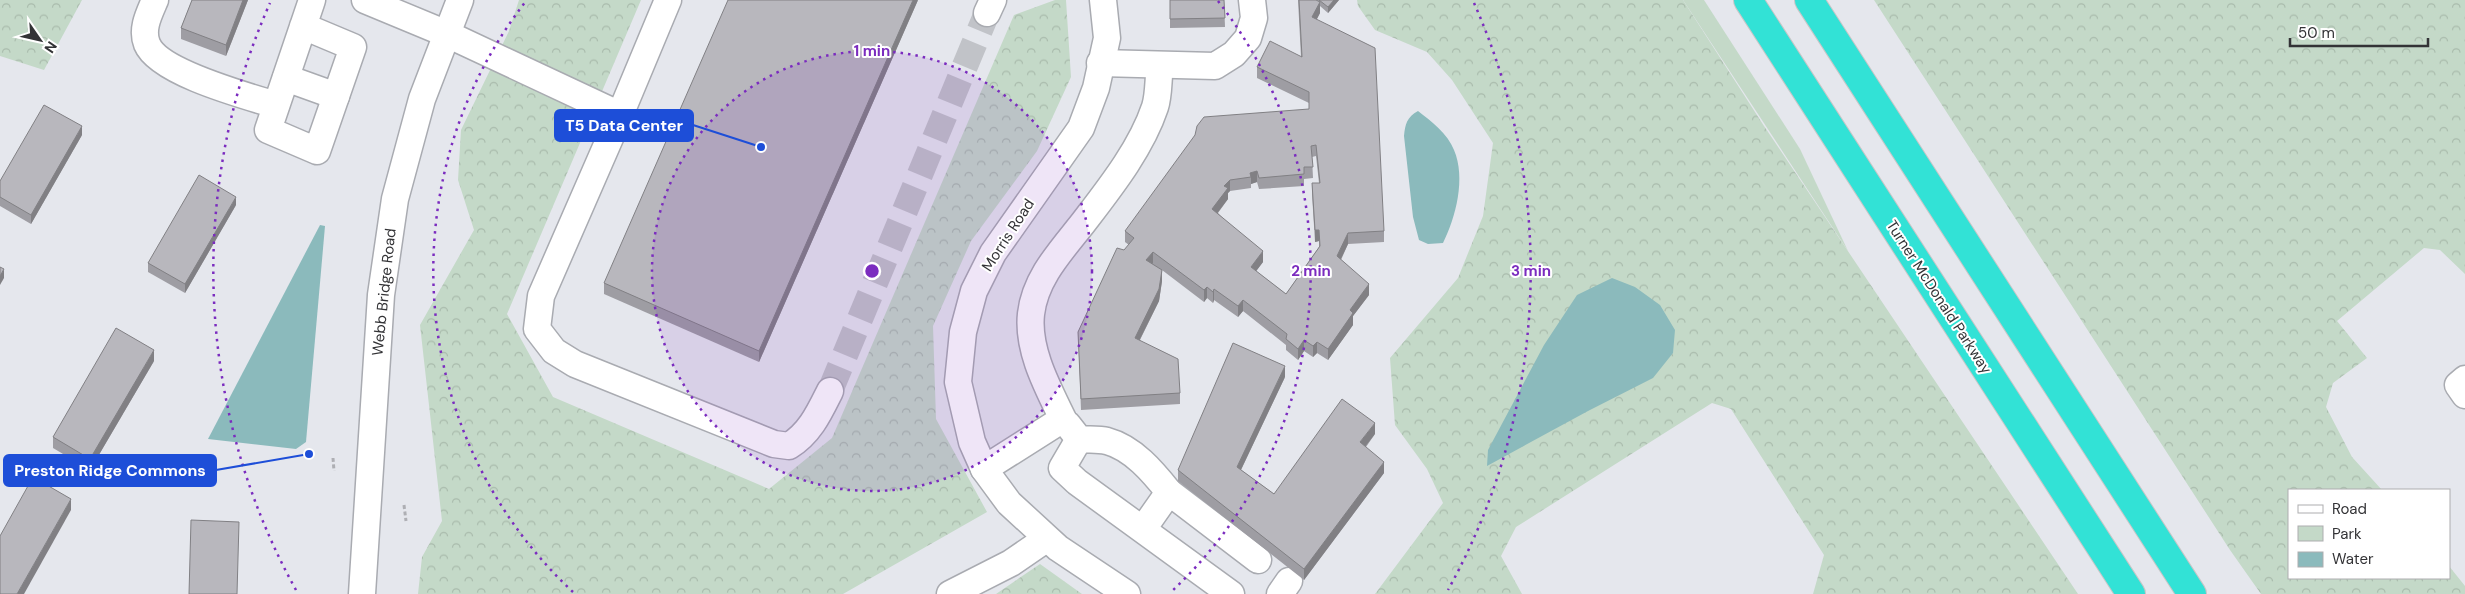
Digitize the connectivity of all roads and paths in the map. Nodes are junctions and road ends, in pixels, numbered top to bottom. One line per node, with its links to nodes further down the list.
1 (155, 0): 16 (street)
2 (312, 0): 10 (street)
3 (365, 0): 11 (street)
4 (460, 0): 11 (street, Webb Bridge Road)
5 (668, 0): 17 (street)
6 (1103, 0): 12 (street, Morris Road)
7 (1252, 0): 13 (street)
8 (1748, 0): 36 (highway, Turner McDonald Parkway)
9 (1809, 0): 37 (highway)
10 (303, 26): 14 (street); 15 (street)
11 (447, 34): 17 (street); 32 (street, Webb Bridge Road)
12 (1100, 63): 13 (street); 24 (street, Morris Road)
13 (1160, 66): 21 (street)
14 (286, 78): 15 (street); 16 (street)
15 (336, 96): 16 (street)
16 (276, 105)
17 (620, 115): 19 (street)
18 (2465, 380): 20 (street)
19 (830, 391)
20 (2465, 395)
21 (1063, 419): 22 (street); 24 (street)
22 (1080, 440): 26 (street); 29 (street)
23 (333, 458): 25 (path)
24 (984, 469): 30 (street, Morris Road)
25 (334, 471)
26 (1169, 492): 29 (street); 31 (street)
27 (404, 505): 28 (path)
28 (406, 521)
29 (1143, 529): 35 (street)
30 (1046, 539): 33 (street); 34 (street, Morris Road)
31 (1258, 560)
32 (362, 594)
33 (950, 594)
34 (1127, 594)
35 (1231, 594)
36 (2131, 594)
37 (2192, 594)

